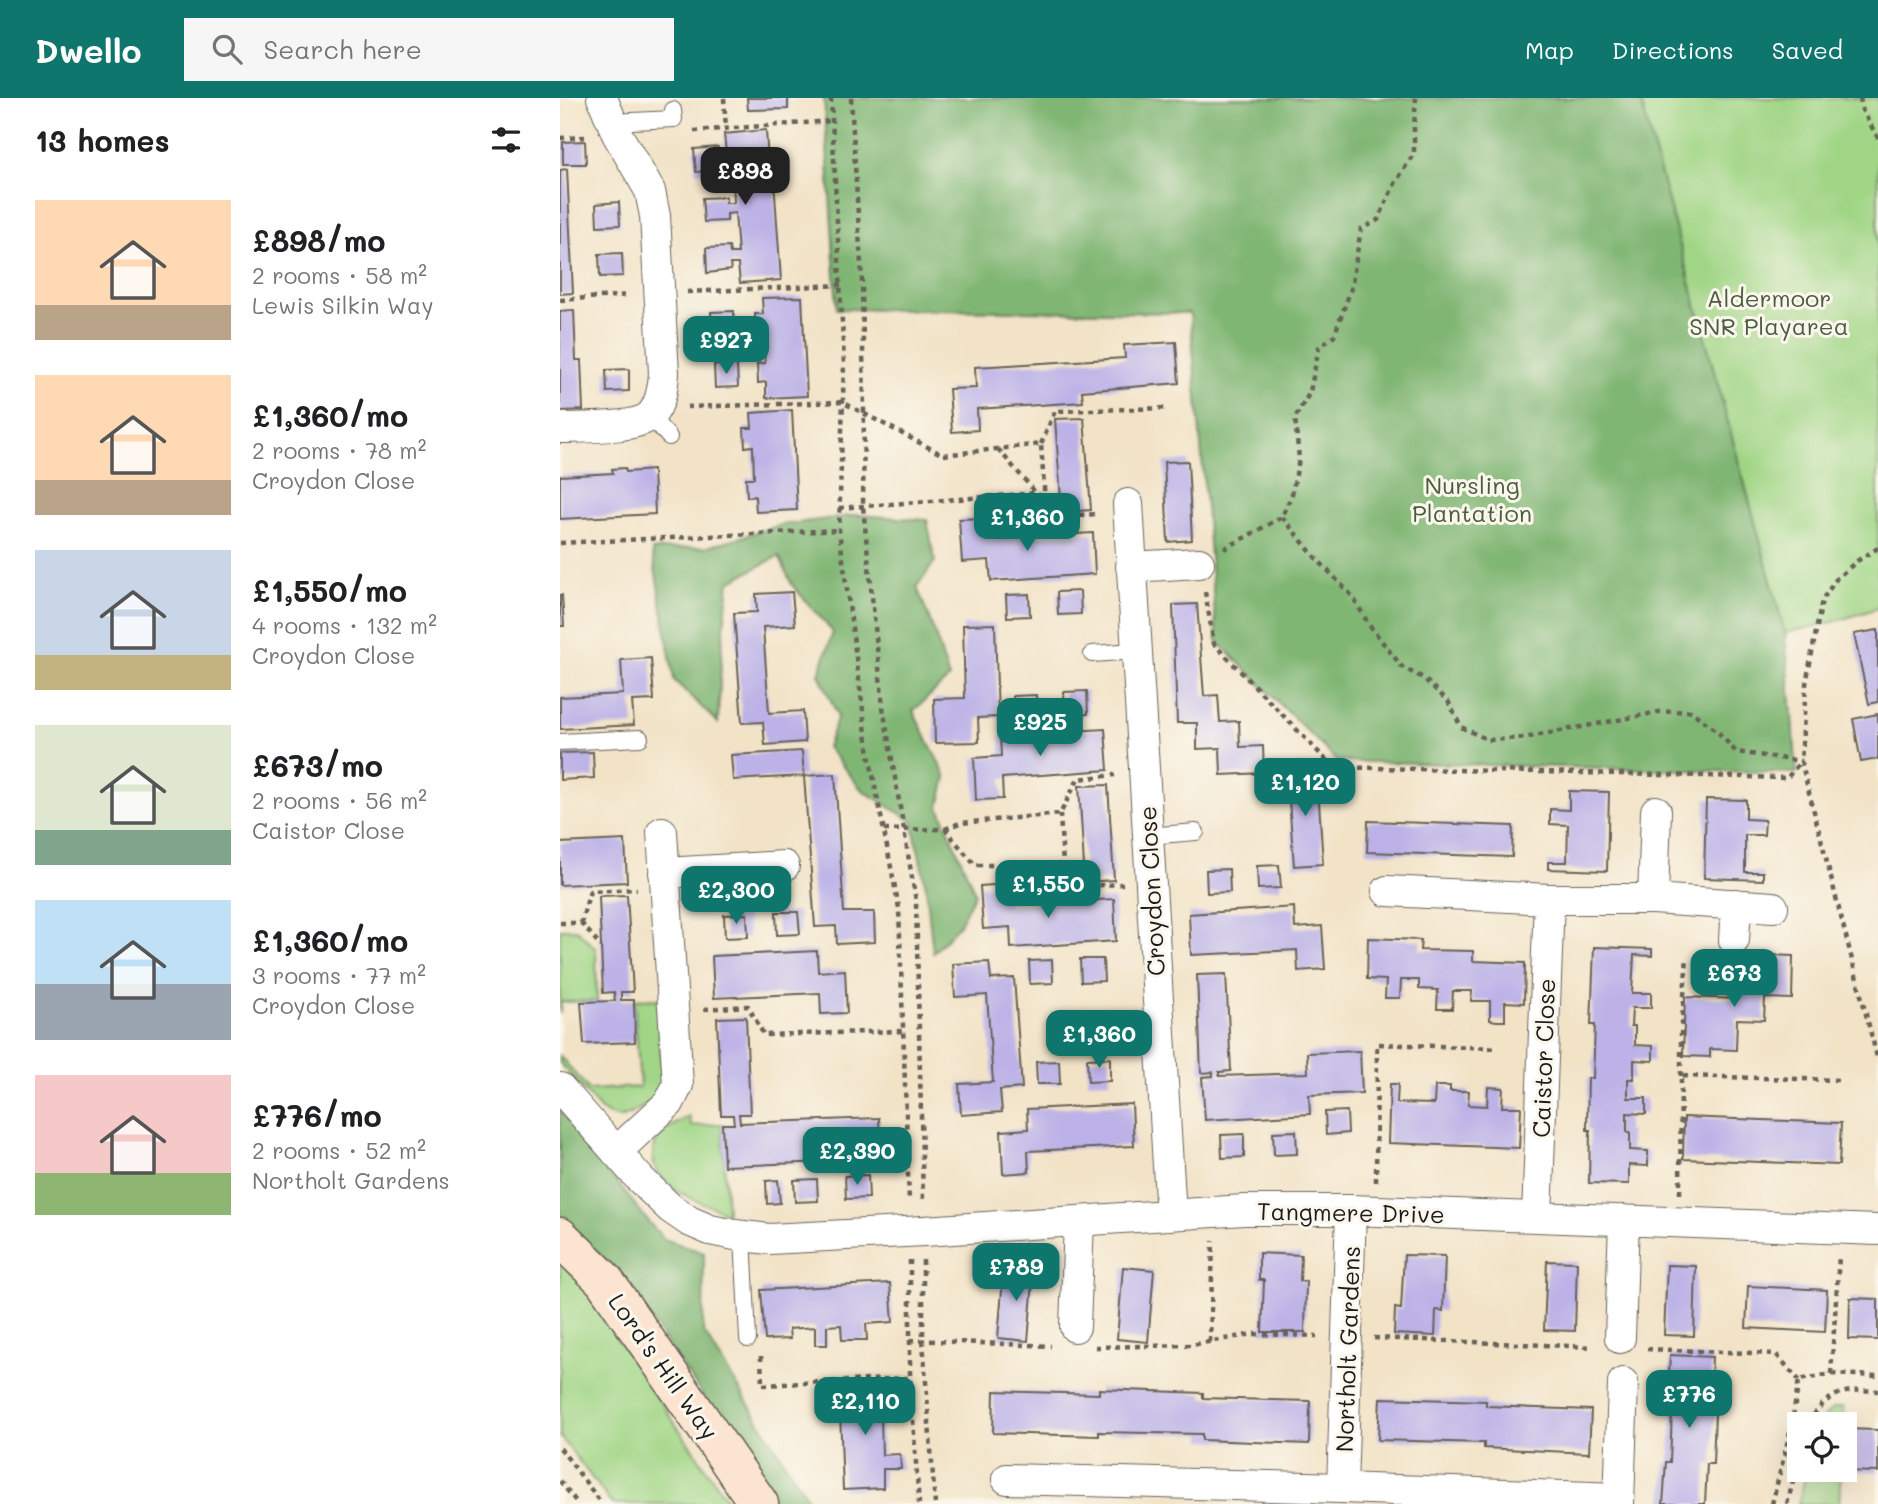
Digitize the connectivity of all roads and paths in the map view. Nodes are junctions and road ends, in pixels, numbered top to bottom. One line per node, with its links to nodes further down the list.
1 (724, 98): 9 (path)
2 (831, 98): 8 (path)
3 (850, 98): 17 (path)
4 (1416, 98): 27 (path)
5 (1860, 98): 11 (path)
6 (607, 110): 7 (lane); 13 (street)
7 (673, 110)
8 (832, 121): 9 (path); 12 (path)
9 (726, 129): 10 (path)
10 (685, 131)
11 (1878, 138)
12 (841, 285): 13 (path); 15 (path)
13 (659, 293): 14 (path); 18 (street)
14 (560, 300)
15 (842, 402): 17 (path); 18 (path); 25 (path)
16 (1170, 408): 20 (path)
17 (864, 413): 21 (path); 24 (path)
18 (658, 420): 19 (street)
19 (560, 428)
20 (1041, 444): 21 (path); 23 (path)
21 (998, 449): 22 (path)
22 (1037, 494): 23 (path); 24 (path)
23 (1045, 502): 26 (path)
24 (863, 506): 25 (path); 43 (path)
25 (839, 508): 28 (path)
26 (1128, 508): 32 (street, Croydon Close)
27 (1282, 517): 31 (path); 37 (path)
28 (839, 530): 29 (path); 42 (path)
29 (560, 543)
30 (1878, 548): 37 (path)
31 (1199, 563): 32 (street); 37 (path)
32 (1131, 567): 33 (street, Croydon Close)
33 (1136, 651): 34 (lane); 38 (street, Croydon Close)
34 (1092, 653)
35 (640, 738): 36 (lane)
36 (560, 742)
37 (1801, 761): 66 (path)
38 (1144, 772): 40 (path); 46 (street, Croydon Close)
39 (1656, 811): 53 (street)
40 (1060, 814): 41 (path); 47 (path)
41 (945, 829): 43 (path); 47 (path)
42 (884, 830): 43 (path); 64 (path)
43 (903, 830): 80 (path)
44 (662, 832): 49 (street)
45 (1196, 832): 46 (lane)
46 (1147, 836): 50 (street, Croydon Close)
47 (1063, 865): 50 (path)
48 (784, 866): 49 (street)
49 (665, 880): 57 (path); 61 (street)
50 (1150, 883): 62 (street, Croydon Close)
51 (1387, 891): 52 (street)
52 (1549, 899): 53 (street); 74 (street, Caistor Close)
53 (1653, 899): 54 (street)
54 (1736, 904): 55 (street); 58 (street)
55 (1773, 907)
56 (560, 923): 57 (path)
57 (581, 923): 59 (path)
58 (1734, 940)
59 (601, 946)
60 (1687, 957): 67 (path)
61 (674, 1010): 64 (path); 70 (street)
62 (1159, 1022): 63 (lane); 73 (street, Croydon Close)
63 (1118, 1023)
64 (903, 1031): 80 (path)
65 (1497, 1048): 71 (path)
66 (1878, 1061)
67 (1681, 1076): 68 (path); 77 (path)
68 (1840, 1080)
69 (560, 1088): 70 (street, Tangmere Drive)
70 (616, 1152): 81 (street, Tangmere Drive)
71 (1363, 1210): 72 (street, Tangmere Drive); 74 (street, Tangmere Drive); 97 (street, Northolt Gardens)
72 (1214, 1212): 73 (street, Tangmere Drive); 86 (path)
73 (1171, 1215): 76 (street, Tangmere Drive)
74 (1537, 1217): 75 (street, Tangmere Drive)
75 (1624, 1220): 77 (street, Tangmere Drive); 84 (street)
76 (1079, 1221): 80 (street, Tangmere Drive); 83 (street)
77 (1677, 1222): 78 (street, Tangmere Drive)
78 (1840, 1228): 79 (street, Tangmere Drive); 87 (path)
79 (1878, 1230)
80 (917, 1231): 81 (street, Tangmere Drive); 89 (path); 103 (path)
81 (743, 1236): 85 (lane)
82 (560, 1237): 101 (street, Lord's Hill Way)
83 (1074, 1327)
84 (1620, 1338)
85 (755, 1342): 89 (path)
86 (1210, 1342)
87 (1831, 1374): 88 (path); 104 (path)
88 (1878, 1376)
89 (910, 1378): 102 (path)
90 (1623, 1383): 98 (street, Northolt Gardens)
91 (1878, 1391): 92 (path)
92 (1815, 1412)
93 (560, 1448): 100 (path)
94 (1007, 1479): 97 (street, Northolt Gardens)
95 (560, 1480): 99 (path)
96 (1793, 1482): 105 (path)
97 (1342, 1488): 98 (street, Northolt Gardens)
98 (1619, 1501)
99 (578, 1504)
100 (602, 1504)
101 (759, 1504)
102 (919, 1504)
103 (935, 1504)
104 (1772, 1504)
105 (1787, 1504)

